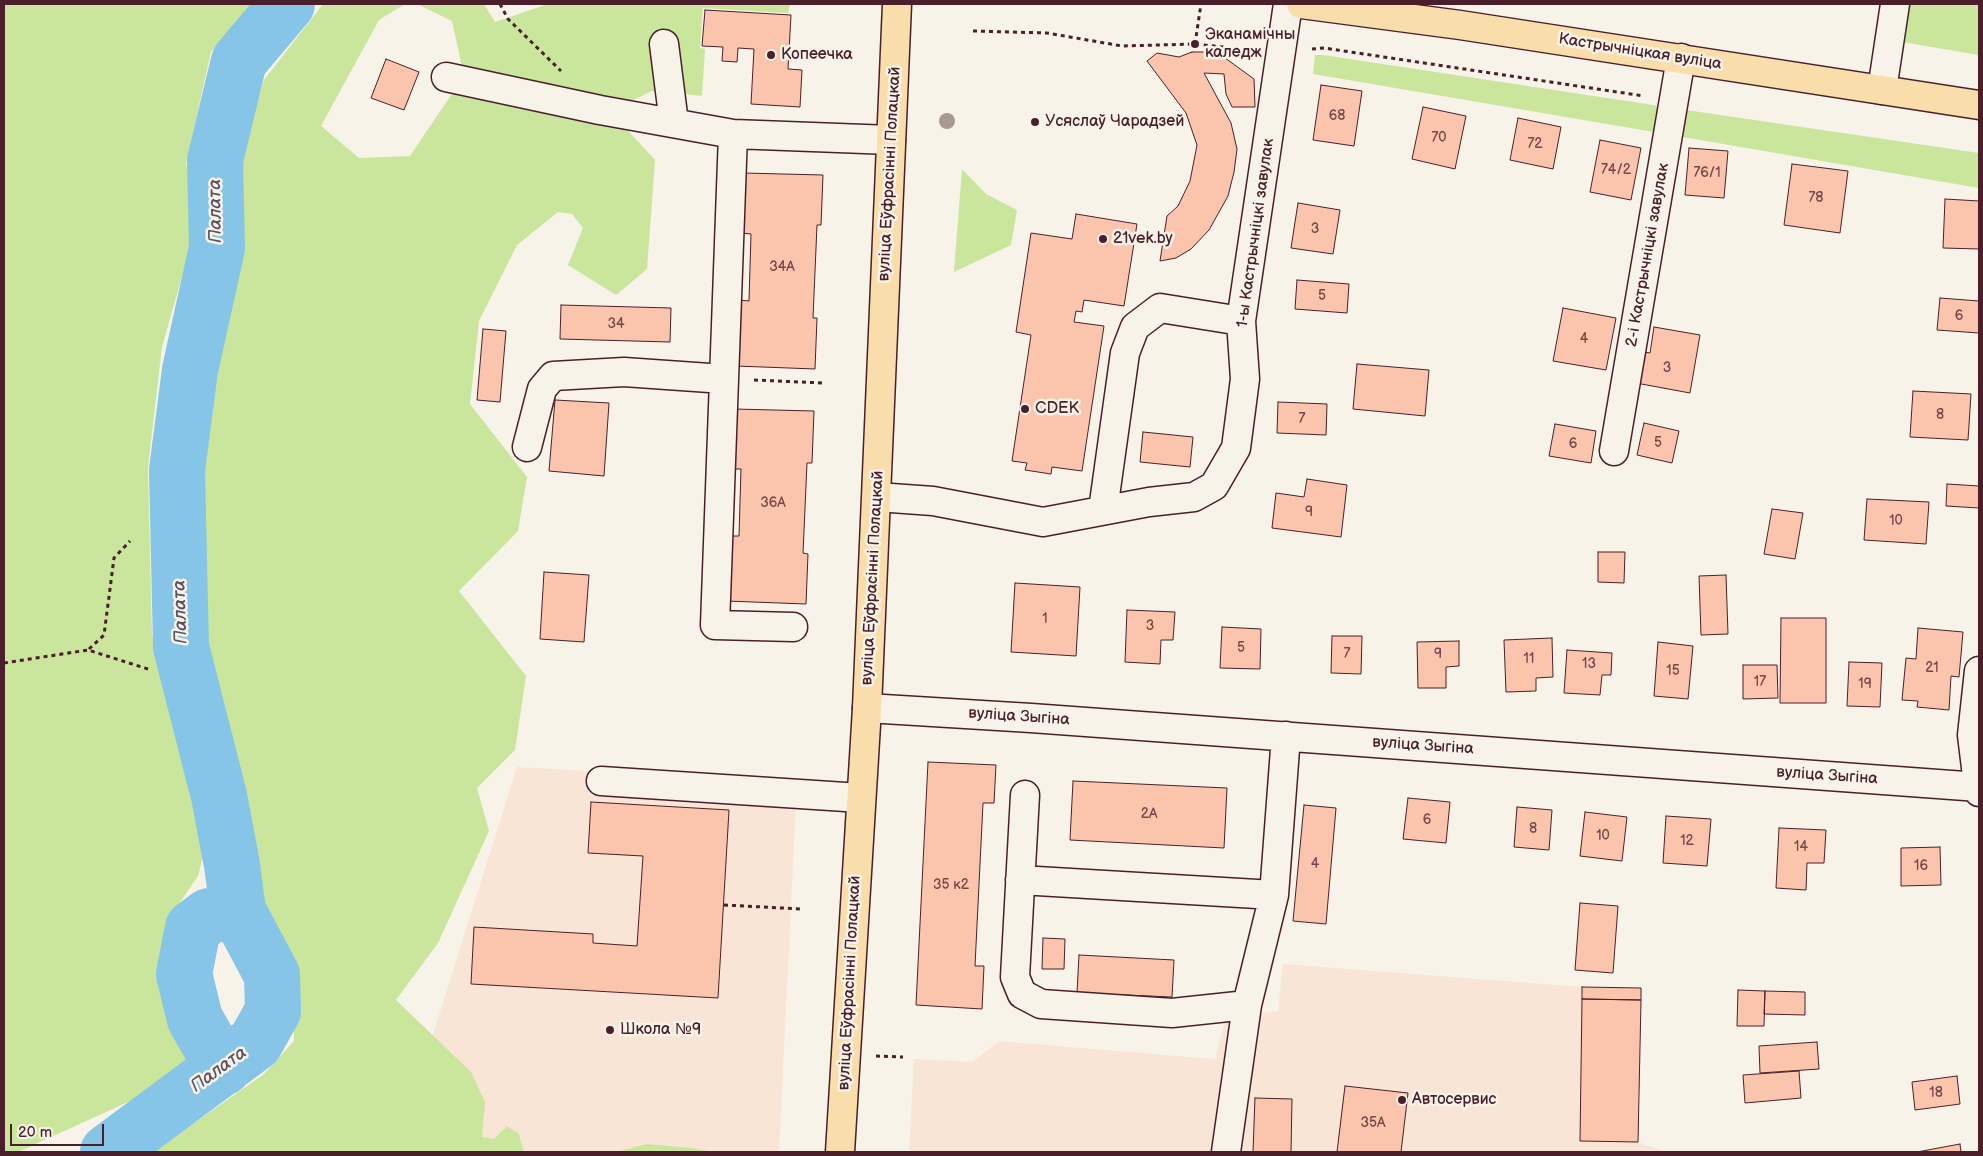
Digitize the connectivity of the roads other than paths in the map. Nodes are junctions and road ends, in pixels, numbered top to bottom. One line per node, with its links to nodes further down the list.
1 (897, 4): 12 (main road, вуліца Еўфрасінні Полацкай)
2 (1288, 4): 13 (street, 1-ы Кастрычніцкі завулак)
3 (1301, 4): 6 (main road, Кастрычніцкая вуліца)
4 (1895, 4): 8 (street)
5 (664, 44): 10 (street)
6 (1681, 58): 8 (main road, Кастрычніцкая вуліца); 16 (street, 2-і Кастрычніцкі завулак)
7 (446, 77): 10 (street)
8 (1882, 90): 9 (main road, Кастрычніцкая вуліца)
9 (1979, 105)
10 (674, 123): 11 (street)
11 (733, 134): 12 (street); 14 (street)
12 (891, 140): 17 (main road, вуліца Еўфрасінні Полацкай)
13 (1241, 320): 18 (street, 1-ы Кастрычніцкі завулак); 18 (street)
14 (724, 379): 15 (street); 19 (street)
15 (527, 447)
16 (1614, 451)
17 (876, 497): 18 (street); 21 (main road, вуліца Еўфрасінні Полацкай)
18 (1103, 510)
19 (793, 627)
20 (1979, 671): 24 (street)
21 (867, 708): 22 (street, вуліца Зыгіна); 26 (main road, вуліца Еўфрасінні Полацкай)
22 (1286, 736): 24 (street, вуліца Зыгіна); 28 (street)
23 (600, 781): 26 (street)
24 (1979, 789)
25 (1025, 795): 27 (street)
26 (861, 798): 30 (main road, вуліца Еўфрасінні Полацкай)
27 (1020, 880): 28 (street); 29 (street)
28 (1274, 895): 29 (street)
29 (1247, 1004): 31 (street)
30 (840, 1152)
31 (1226, 1152)

